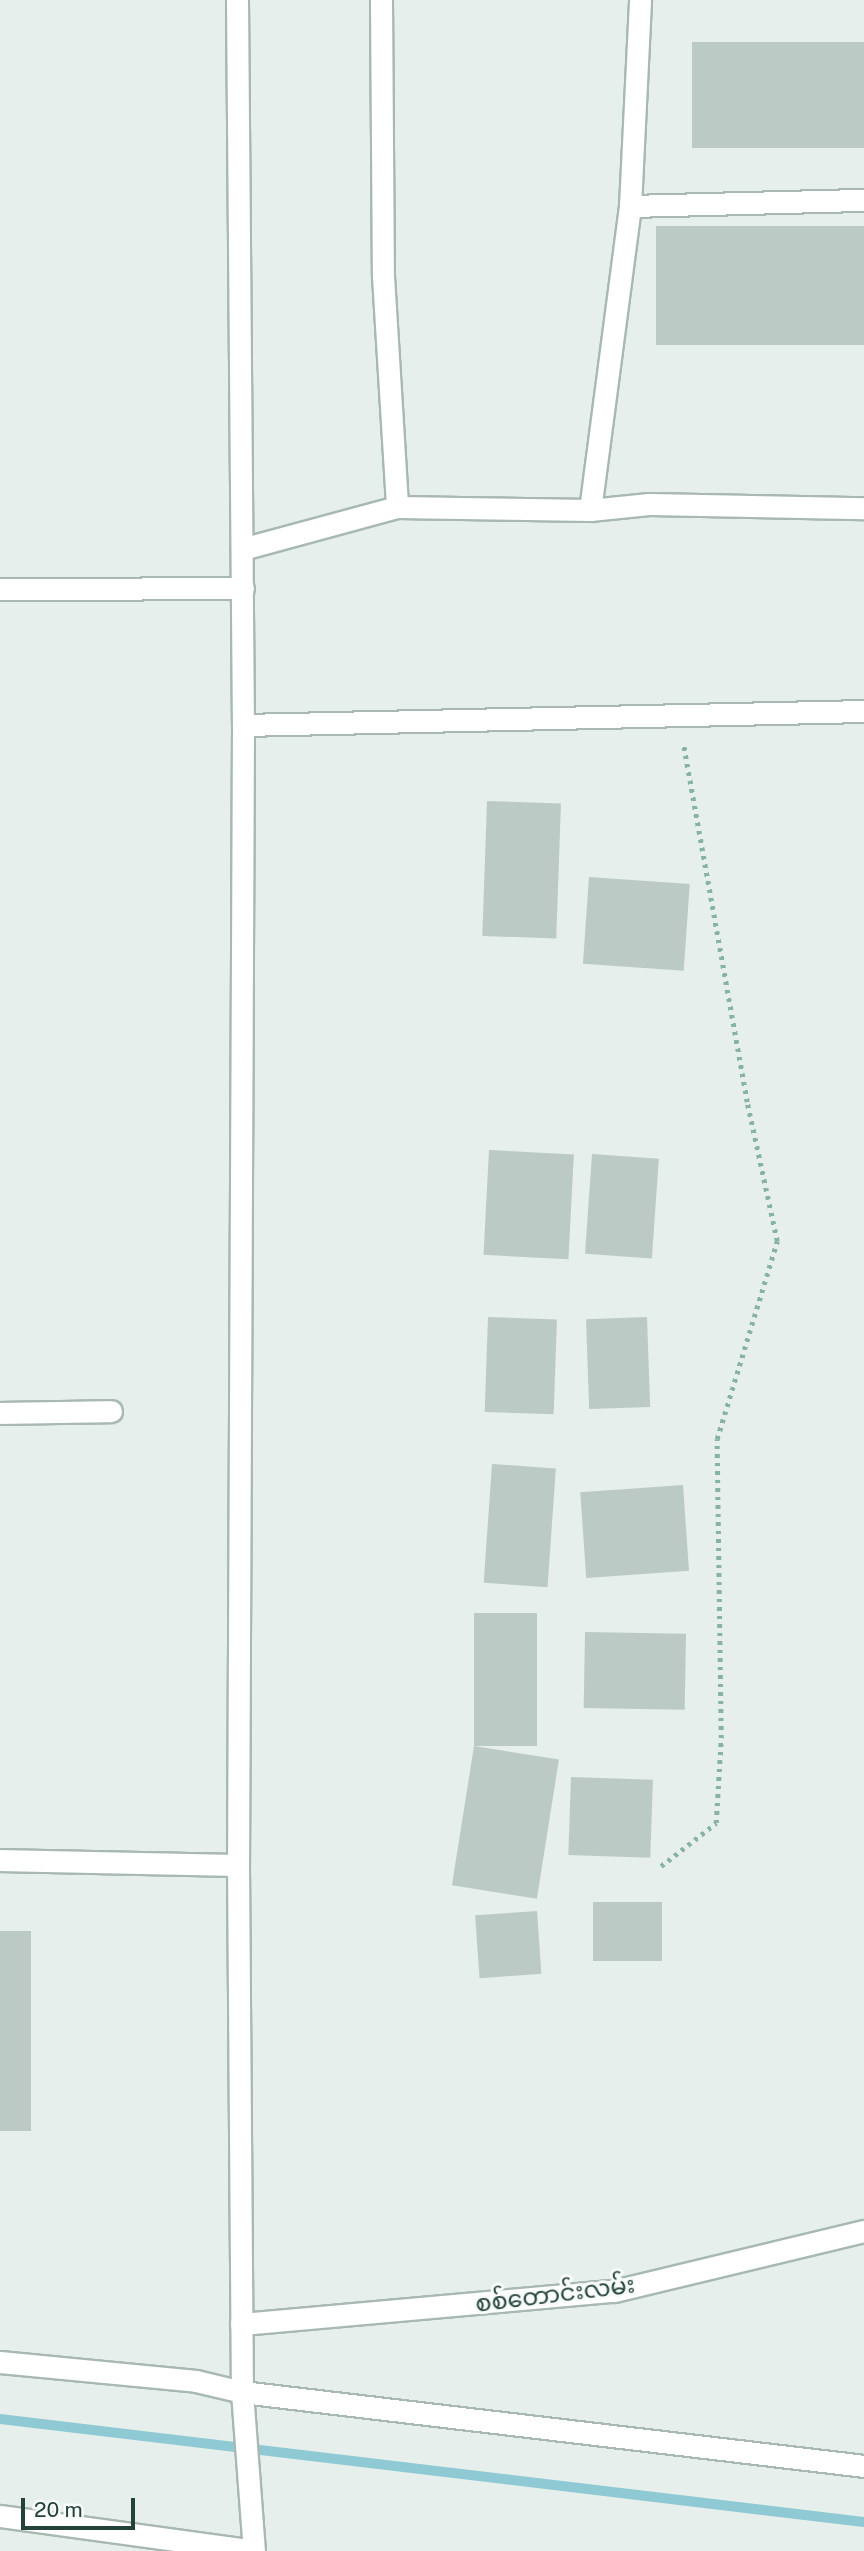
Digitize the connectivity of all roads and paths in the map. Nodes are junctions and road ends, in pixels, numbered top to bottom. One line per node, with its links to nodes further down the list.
1 (237, 0): 9 (street)
2 (381, 0): 6 (street)
3 (640, 0): 5 (street)
4 (864, 200): 5 (street)
5 (630, 206): 8 (street)
6 (397, 507): 8 (street); 9 (street)
7 (864, 508): 8 (street)
8 (590, 510)
9 (242, 549): 10 (street)
10 (243, 588): 11 (street); 14 (street)
11 (0, 589)
12 (864, 711): 13 (street)
13 (677, 715): 14 (street); 19 (path)
14 (243, 725): 18 (street)
15 (111, 1411): 16 (street)
16 (0, 1413)
17 (0, 1860): 18 (street)
18 (238, 1865): 21 (street)
19 (661, 1866)
20 (864, 2231): 21 (street, စစ်တောင်းလမ်း)
21 (241, 2324): 23 (street)
22 (0, 2362): 23 (street)
23 (242, 2392): 24 (street); 26 (street)
24 (864, 2466)
25 (0, 2516): 26 (street)
26 (254, 2551)

